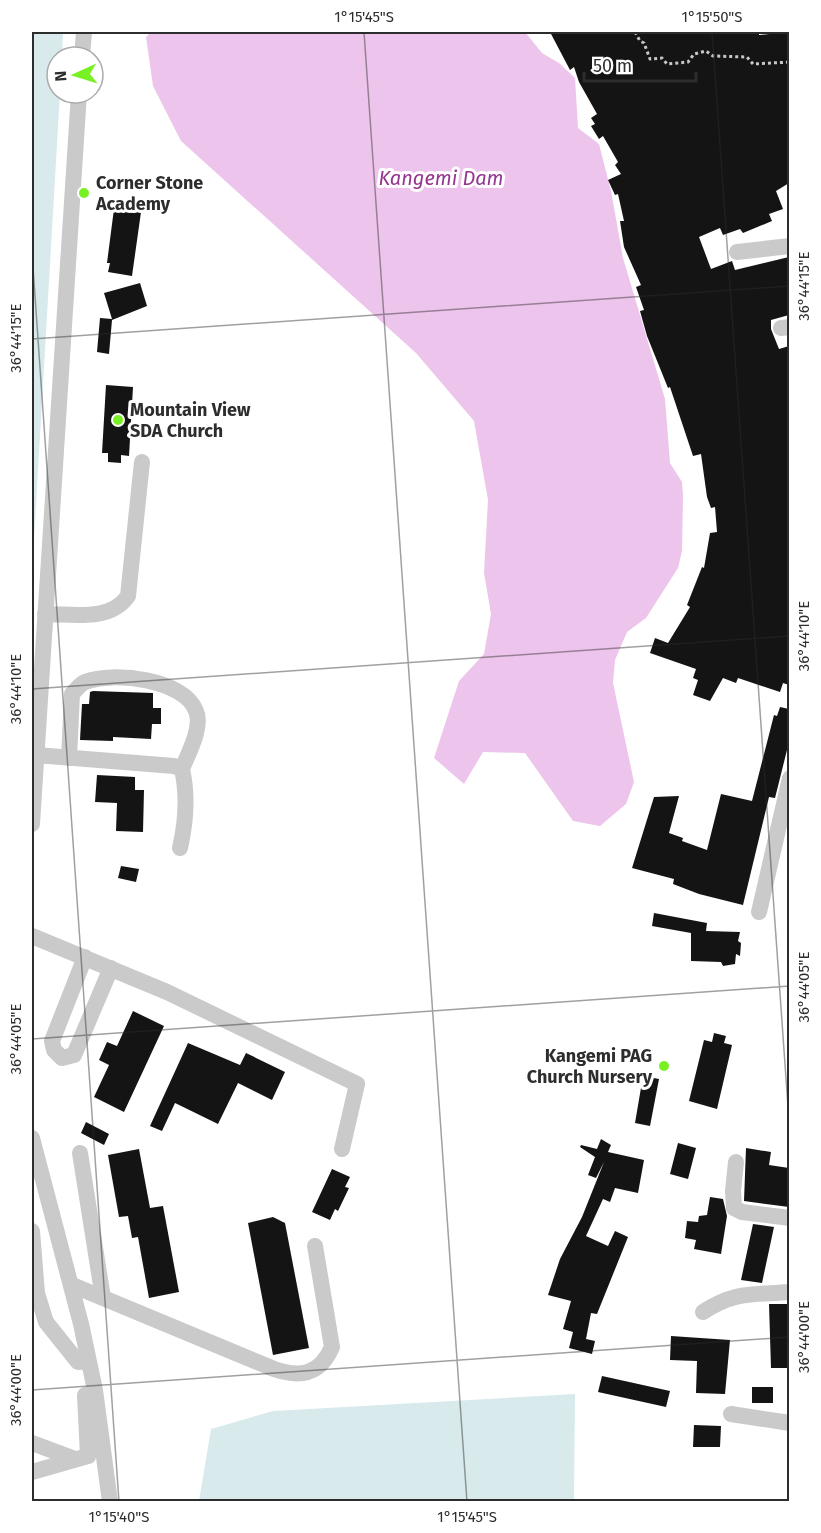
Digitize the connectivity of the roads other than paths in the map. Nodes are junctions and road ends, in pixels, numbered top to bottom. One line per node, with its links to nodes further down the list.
1 (78, 105): 5 (street)
2 (789, 246): 3 (street)
3 (737, 252)
4 (142, 462): 5 (street)
5 (45, 614): 6 (street)
6 (36, 755): 7 (street); 10 (street)
7 (69, 758): 8 (street); 8 (street)
8 (182, 769): 11 (street)
9 (789, 778): 12 (street)
10 (32, 824)
11 (180, 848)
12 (759, 912)
13 (32, 936): 14 (street)
14 (85, 957): 15 (street); 15 (street)
15 (111, 968): 17 (street)
16 (32, 1138): 23 (street)
17 (342, 1149)
18 (80, 1153): 25 (street)
19 (736, 1162): 20 (street)
20 (789, 1218)
21 (32, 1231): 27 (street)
22 (315, 1246): 25 (street)
23 (72, 1285): 25 (street); 27 (street)
24 (789, 1292): 26 (street)
25 (103, 1298)
26 (703, 1312)
27 (83, 1362): 31 (street); 33 (street)
28 (730, 1414): 29 (street)
29 (789, 1423)
30 (32, 1443): 31 (street)
31 (75, 1459): 32 (street)
32 (32, 1472)
33 (110, 1502)

